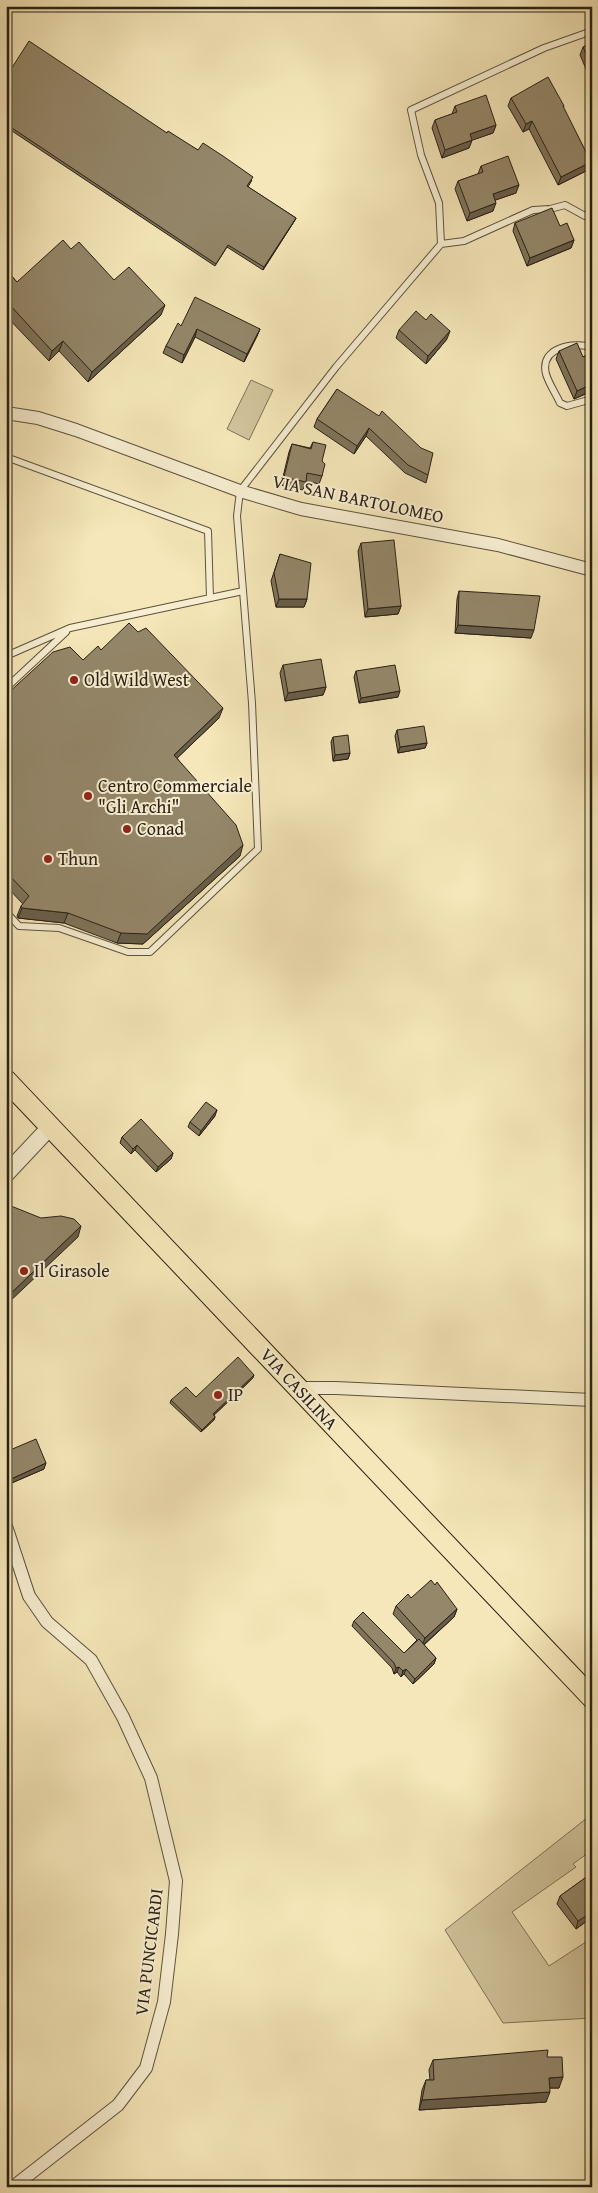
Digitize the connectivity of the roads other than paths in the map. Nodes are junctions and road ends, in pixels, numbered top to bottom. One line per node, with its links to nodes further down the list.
1 (592, 31): 3 (lane)
2 (592, 213): 3 (lane)
3 (441, 244): 8 (lane)
4 (592, 347): 5 (lane)
5 (592, 399)
6 (6, 413): 8 (street, VIA SAN BARTOLOMEO)
7 (6, 457): 11 (lane)
8 (240, 491): 9 (street, VIA SAN BARTOLOMEO); 10 (lane)
9 (592, 570)
10 (243, 591): 11 (lane); 15 (lane)
11 (210, 598): 12 (lane)
12 (70, 628): 13 (lane); 14 (lane)
13 (6, 656)
14 (6, 688)
15 (6, 912)
16 (6, 1080): 17 (main road, VIA CASILINA)
17 (51, 1126): 18 (street); 19 (main road, VIA CASILINA)
18 (6, 1174)
19 (298, 1388): 20 (street); 22 (main road, VIA CASILINA)
20 (592, 1400)
21 (6, 1526): 23 (street, VIA PUNCICARDI)
22 (592, 1698)
23 (16, 2184): 24 (street)
24 (6, 2186)

